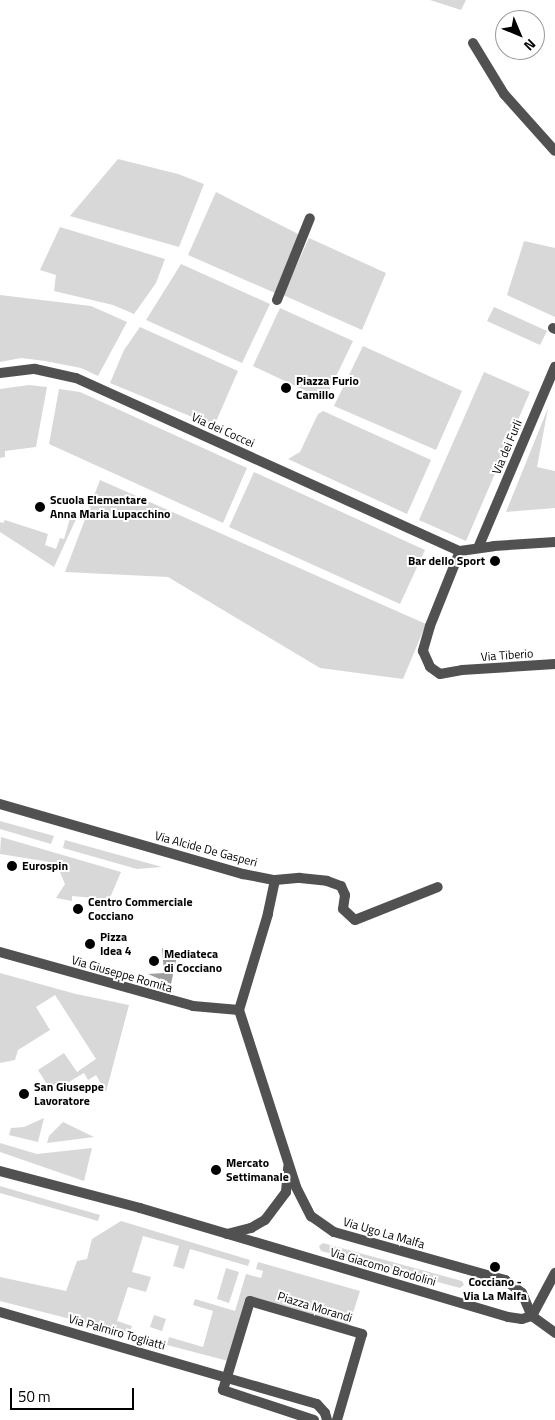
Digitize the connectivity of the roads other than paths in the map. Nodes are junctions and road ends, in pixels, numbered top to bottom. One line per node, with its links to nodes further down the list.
1 (473, 43): 2 (street)
2 (555, 151)
3 (310, 218): 4 (street)
4 (277, 300)
5 (555, 367): 8 (street, Via dei Furli)
6 (0, 373): 9 (street, Via dei Coccei)
7 (555, 542): 8 (street)
8 (478, 548): 9 (street)
9 (460, 552): 10 (street, Via Tiberio)
10 (555, 664)
11 (0, 804): 12 (street, Via Alcide De Gasperi)
12 (275, 880): 13 (street, Via Alcide De Gasperi); 15 (street)
13 (438, 887)
14 (0, 952): 15 (street, Via Giuseppe Romita)
15 (239, 1010): 16 (street, Via Ugo La Malfa)
16 (288, 1162): 18 (street); 21 (street, Via Ugo La Malfa)
17 (0, 1171): 18 (street, Via Giacomo Brodolini)
18 (226, 1234): 21 (street, Via Giacomo Brodolini)
19 (555, 1273): 21 (street)
20 (0, 1312): 23 (street, Via Palmiro Togliatti)
21 (532, 1316): 22 (street)
22 (555, 1333)
23 (228, 1377): 24 (street); 25 (street); 26 (street, Piazza Morandi)
24 (314, 1420)
25 (327, 1420)
26 (338, 1420)

